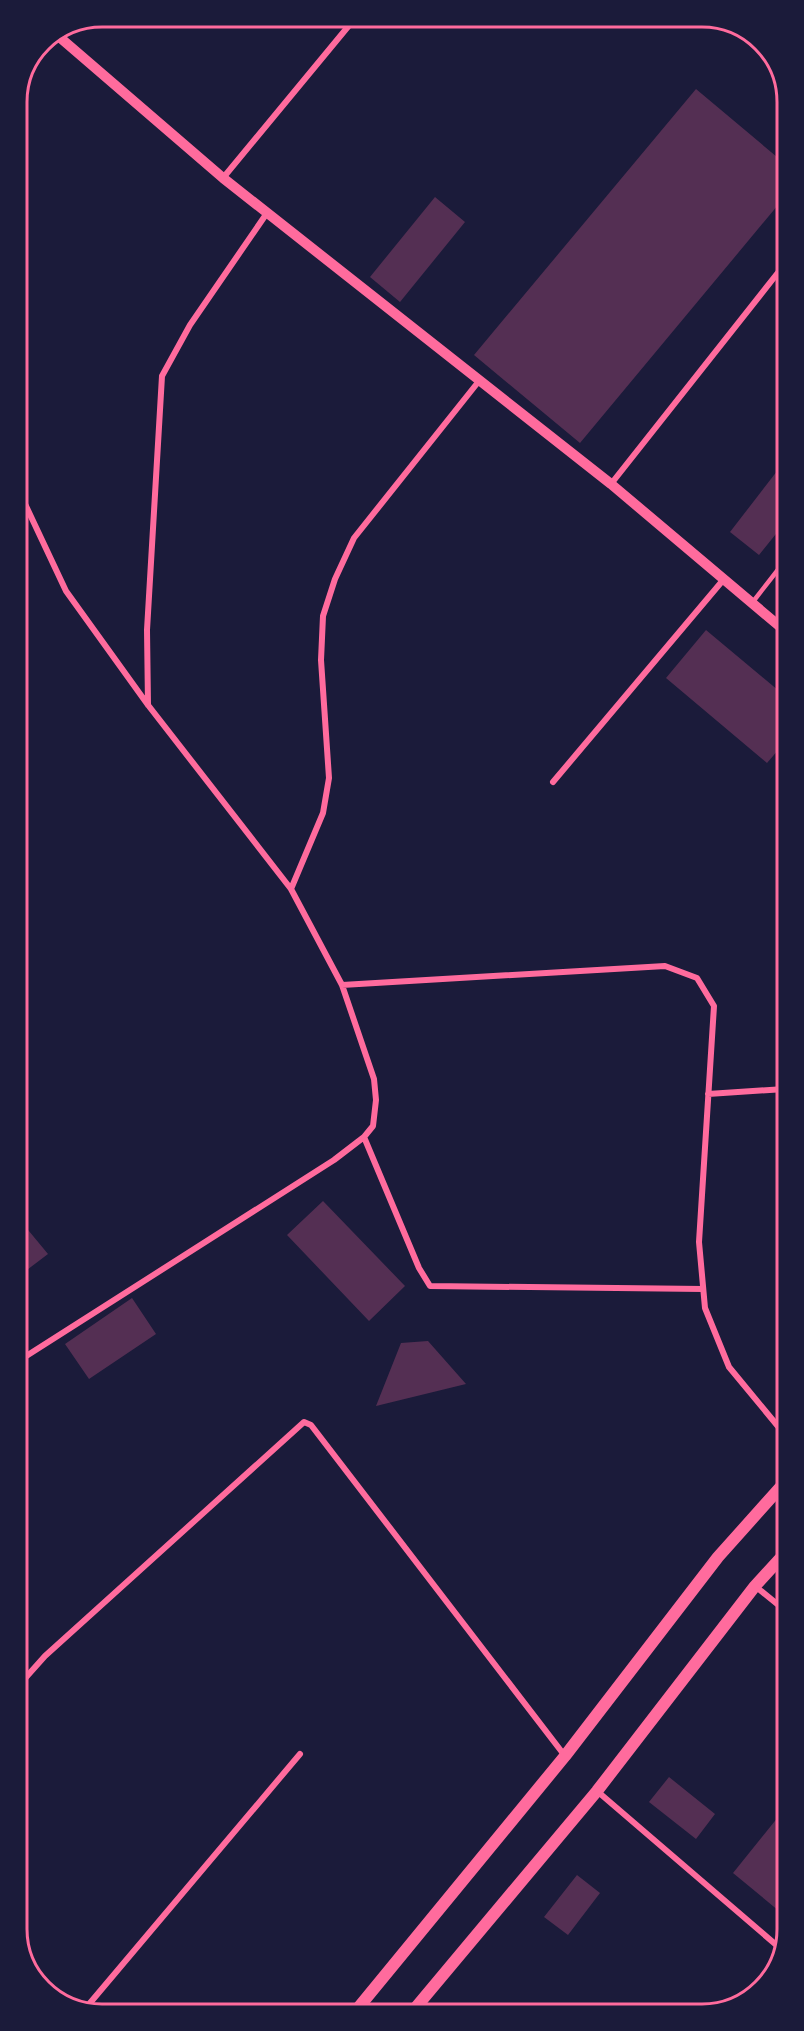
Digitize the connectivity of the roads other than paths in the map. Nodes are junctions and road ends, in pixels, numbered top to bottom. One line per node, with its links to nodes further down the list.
1 (348, 27): 3 (street)
2 (62, 39): 3 (street)
3 (223, 178): 4 (street)
4 (268, 212): 6 (street); 13 (street)
5 (777, 274): 7 (street)
6 (479, 381): 7 (street); 15 (street)
7 (611, 484): 10 (street)
8 (27, 508): 13 (street)
9 (777, 571): 11 (lane)
10 (724, 579): 11 (street); 14 (street)
11 (752, 603): 12 (street)
12 (777, 624)
13 (148, 705): 15 (street)
14 (553, 782)
15 (291, 889): 16 (street)
16 (342, 985): 18 (street); 19 (street)
17 (777, 1090): 18 (street)
18 (708, 1094): 20 (street)
19 (364, 1137): 20 (street); 21 (street)
20 (704, 1289): 22 (street)
21 (27, 1356)
22 (777, 1425)
23 (777, 1491): 29 (main road)
24 (777, 1562): 25 (main road)
25 (755, 1586): 26 (street); 30 (main road)
26 (777, 1604)
27 (27, 1676): 29 (street)
28 (300, 1754): 32 (street)
29 (565, 1756): 33 (main road)
30 (597, 1791): 31 (street); 34 (main road)
31 (775, 1944)
32 (90, 2002)
33 (361, 2004)
34 (419, 2004)

